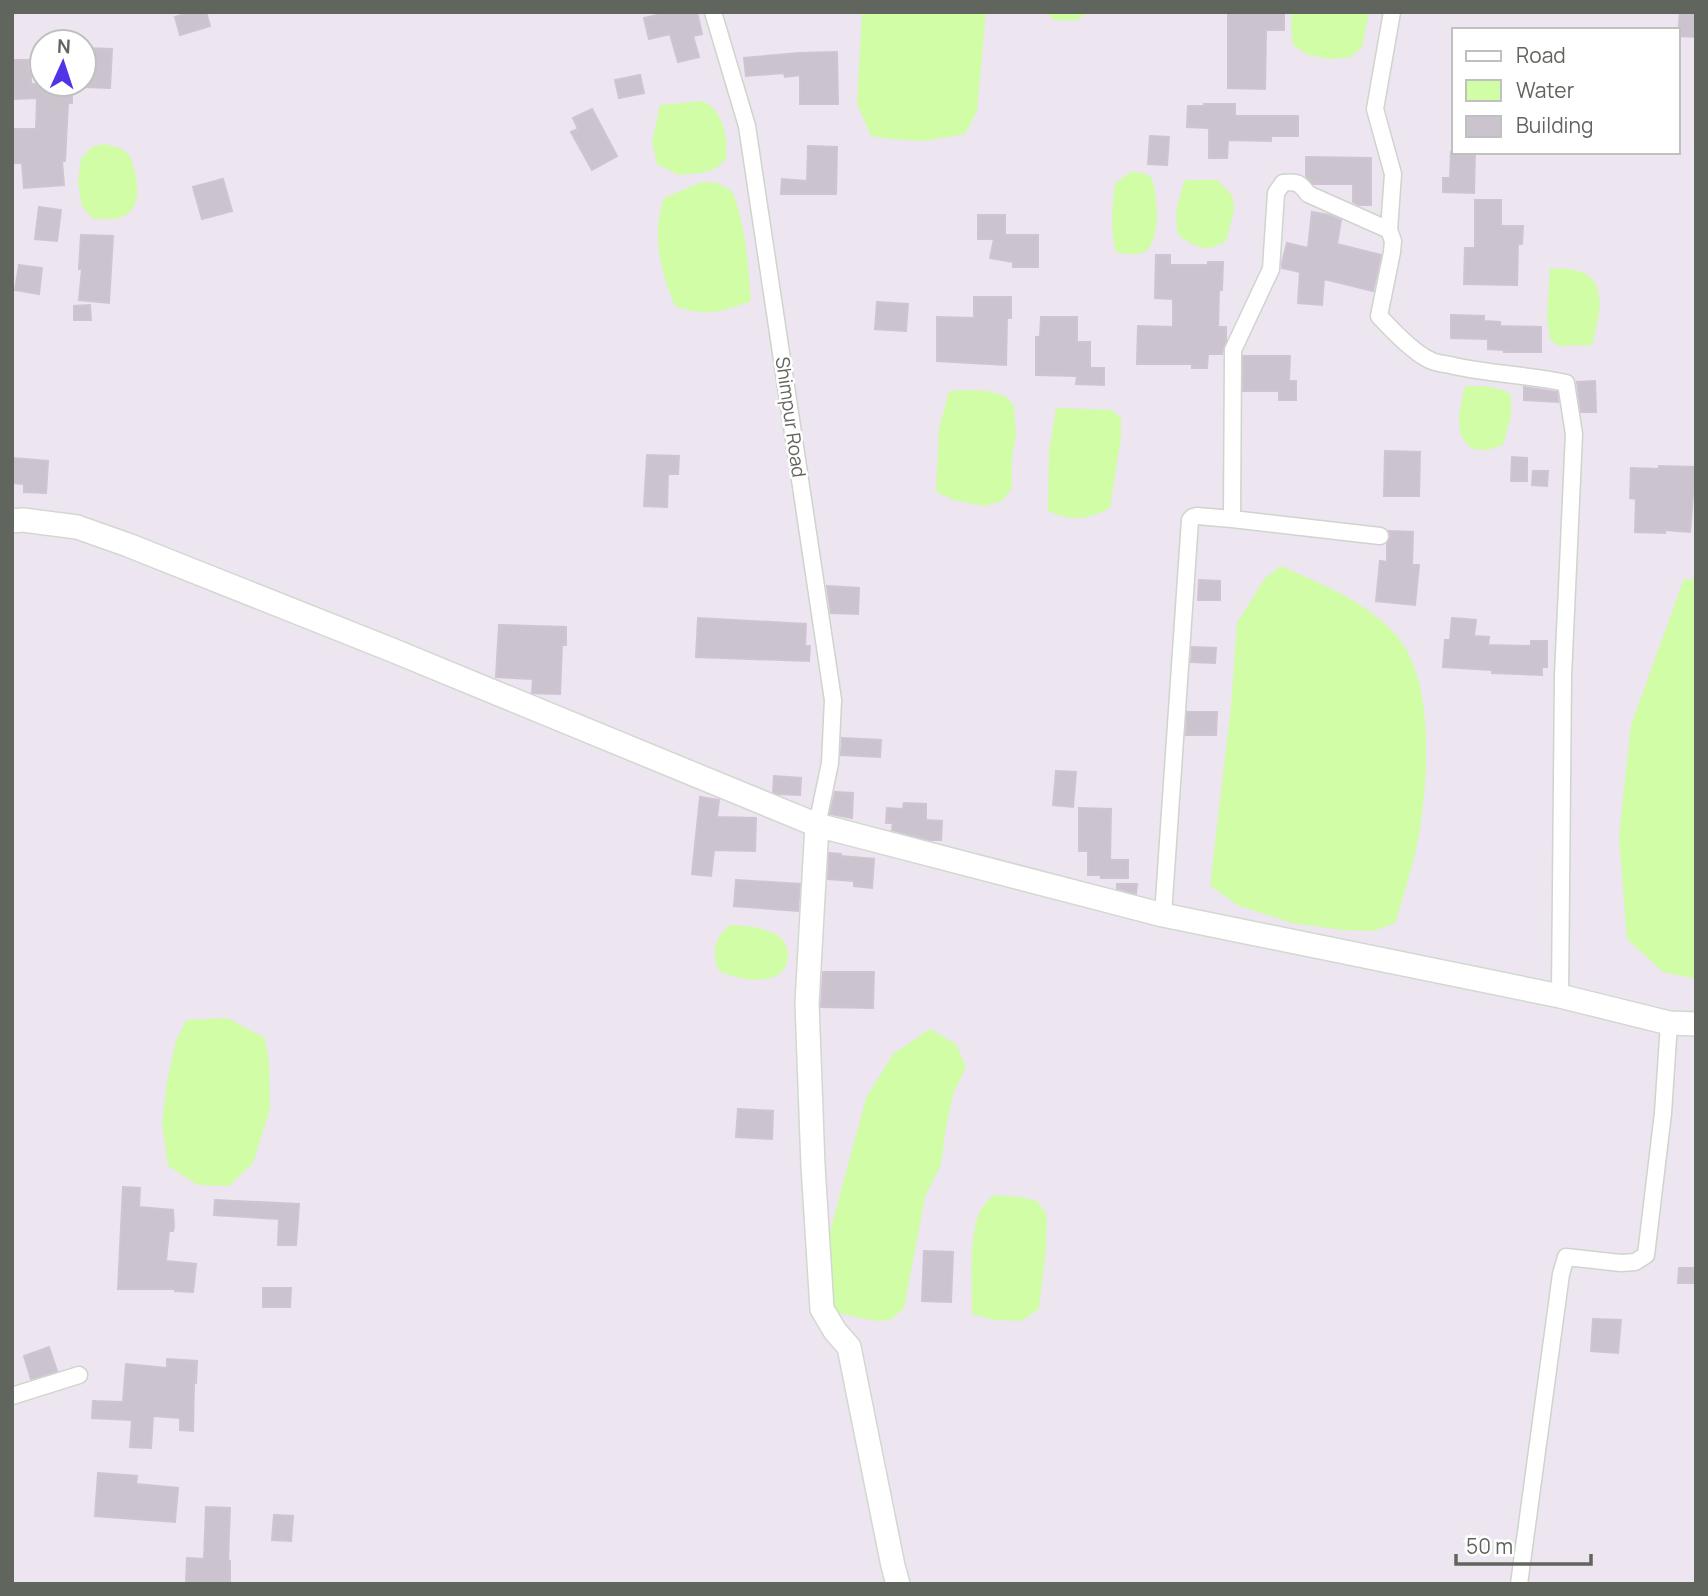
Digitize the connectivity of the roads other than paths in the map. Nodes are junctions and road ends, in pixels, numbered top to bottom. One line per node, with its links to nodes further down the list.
1 (713, 12): 7 (street, Shimpur Road)
2 (1392, 12): 3 (street)
3 (1389, 230): 4 (street); 9 (street)
4 (1232, 519): 6 (street); 8 (street)
5 (12, 521): 7 (street)
6 (1380, 536)
7 (817, 825): 8 (street); 14 (street)
8 (1163, 915): 9 (street)
9 (1560, 996): 10 (street)
10 (1669, 1023): 11 (street); 15 (street)
11 (1696, 1024)
12 (79, 1375): 13 (street)
13 (12, 1395)
14 (898, 1584)
15 (1519, 1584)

